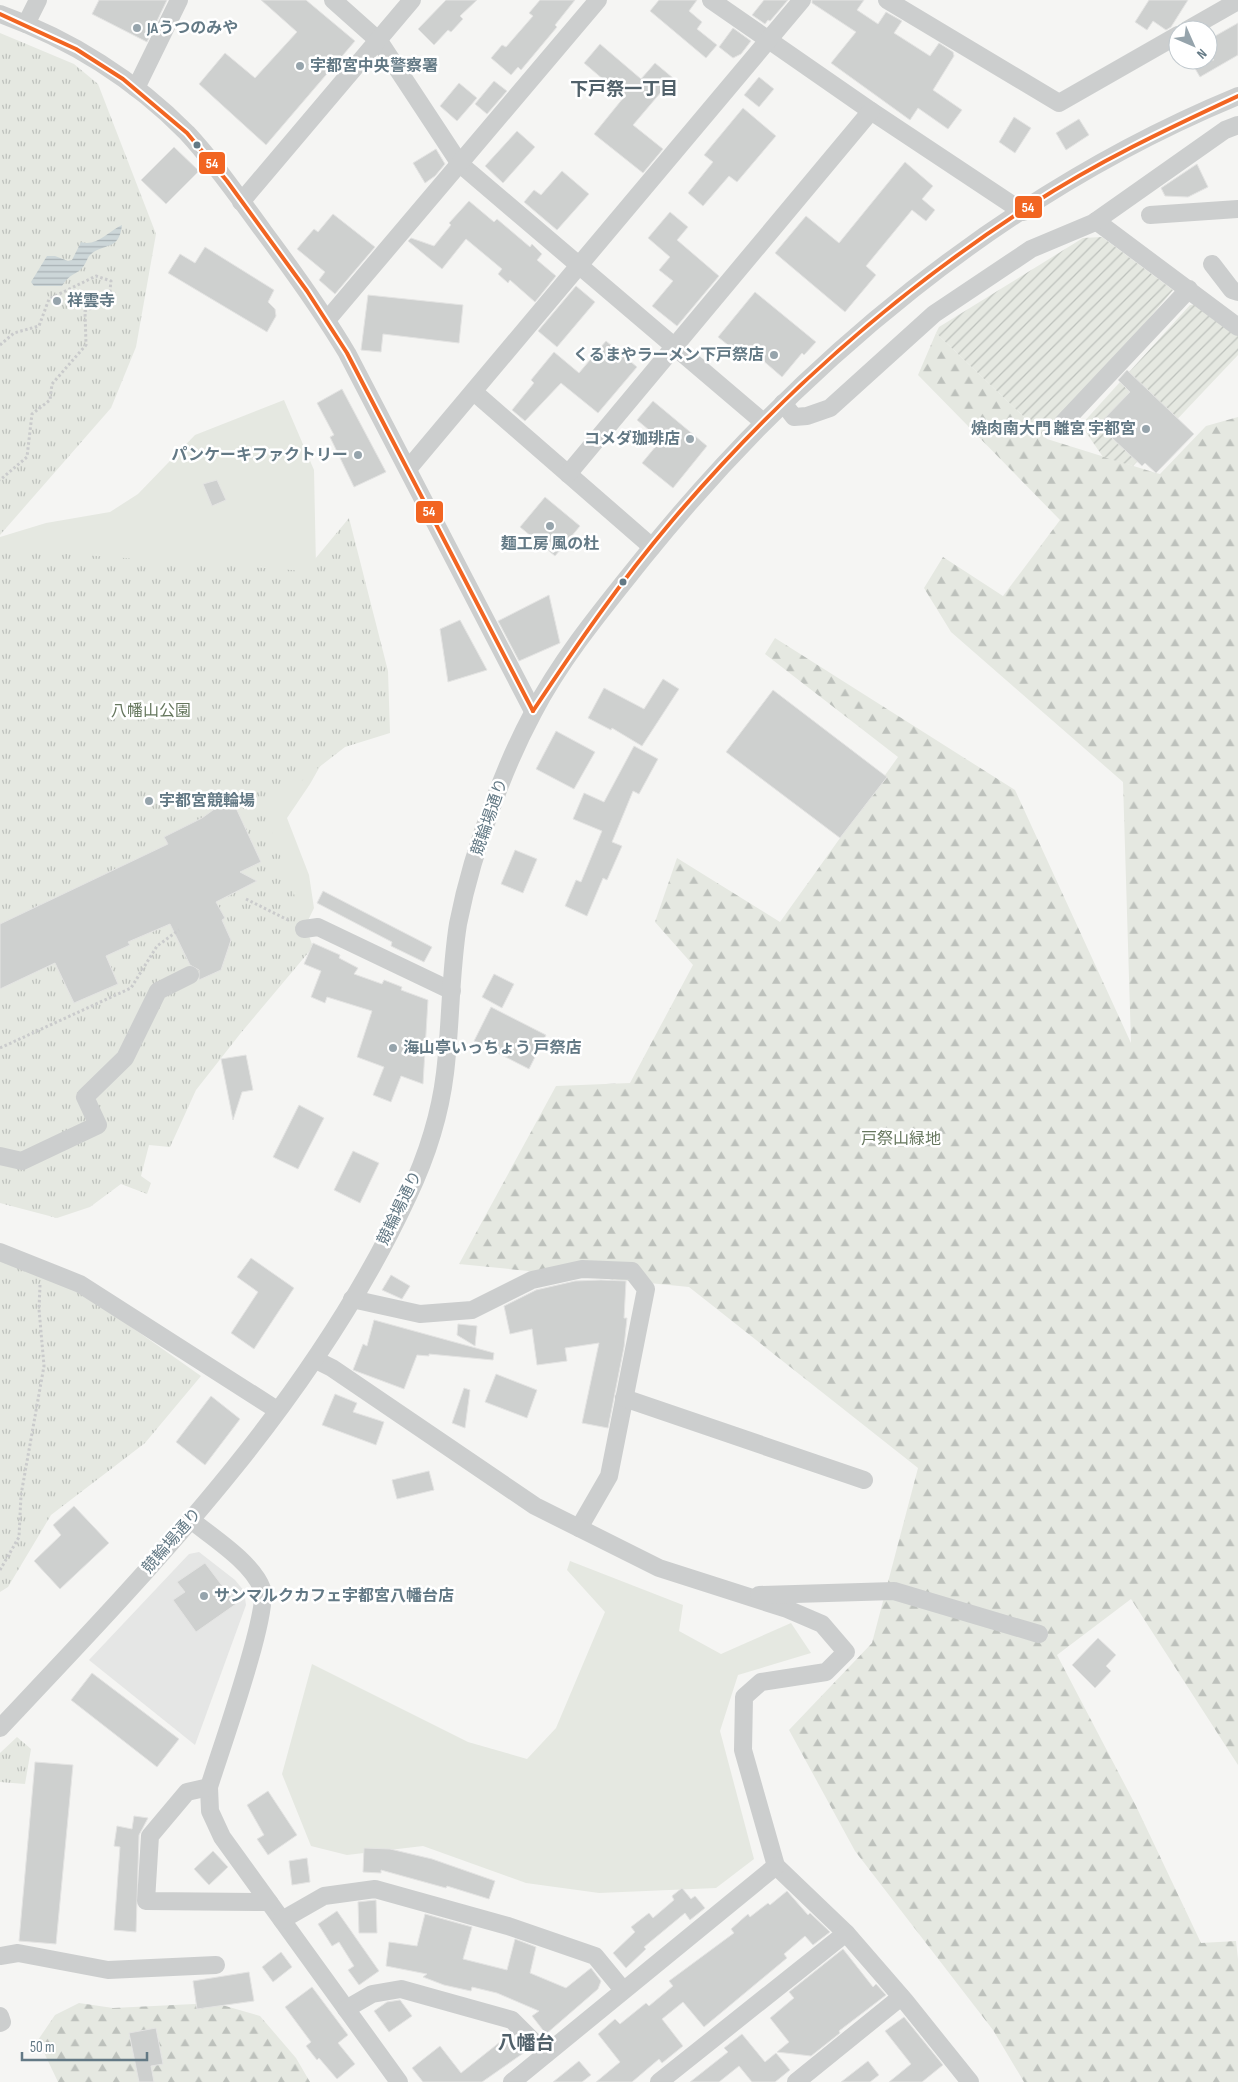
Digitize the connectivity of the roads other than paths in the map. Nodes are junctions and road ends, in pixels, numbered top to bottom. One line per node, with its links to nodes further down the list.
1 (38, 0): 12 (street)
2 (179, 0): 16 (street)
3 (333, 0): 14 (street)
4 (412, 0): 14 (street)
5 (598, 0): 20 (street)
6 (711, 0): 13 (street)
7 (802, 0): 13 (street)
8 (887, 0): 15 (street)
9 (1238, 1): 11 (street)
10 (0, 14): 12 (street)
11 (1205, 20)
12 (26, 24): 16 (street)
13 (770, 39): 18 (street); 27 (street)
14 (379, 41): 20 (street); 21 (street)
15 (1168, 41)
16 (136, 88): 21 (street)
17 (1238, 96): 23 (street, 競輪場通り)
18 (871, 110): 23 (street); 32 (street)
19 (1238, 125): 25 (street)
20 (460, 164): 27 (street); 30 (street)
21 (241, 202): 30 (street)
22 (1238, 209): 24 (street)
23 (1023, 212): 34 (street, 競輪場通り)
24 (1150, 215)
25 (1096, 221): 28 (street); 34 (street)
26 (1212, 264): 29 (street)
27 (581, 265): 32 (street); 33 (street)
28 (1188, 289): 31 (street); 36 (street)
29 (1238, 292)
30 (327, 320): 37 (street)
31 (1238, 327)
32 (675, 346): 35 (street); 38 (street)
33 (474, 392): 37 (street); 38 (street)
34 (783, 403): 35 (street, 競輪場通り)
35 (763, 422): 39 (street, 競輪場通り)
36 (1063, 423)
37 (408, 470): 40 (street)
38 (568, 474): 39 (street)
39 (652, 547): 40 (street, 競輪場通り)
40 (533, 711): 43 (street, 競輪場通り)
41 (304, 929): 43 (street)
42 (190, 975): 44 (street)
43 (452, 992): 46 (street, 競輪場通り)
44 (0, 1156)
45 (0, 1252): 49 (street)
46 (352, 1299): 47 (street, 競輪場通り); 48 (street)
47 (316, 1360): 49 (street, 競輪場通り); 52 (street)
48 (624, 1398): 50 (street); 52 (street)
49 (277, 1410): 51 (street, 競輪場通り)
50 (864, 1480)
51 (191, 1520): 55 (street, 競輪場通り); 56 (street)
52 (579, 1528): 53 (street)
53 (741, 1596): 54 (street); 57 (street)
54 (1039, 1634)
55 (0, 1728)
56 (209, 1787): 58 (street); 58 (street)
57 (776, 1866): 60 (street); 63 (street)
58 (269, 1902): 59 (street)
59 (282, 1920): 63 (street); 65 (street)
60 (846, 1933): 64 (street); 72 (street)
61 (0, 1956): 62 (street)
62 (216, 1965)
63 (623, 1990): 68 (street)
64 (901, 1996): 69 (street); 73 (street)
65 (346, 2008): 68 (street); 70 (street)
66 (0, 2016): 67 (street)
67 (0, 2023)
68 (546, 2054): 71 (street)
69 (962, 2079)
70 (399, 2082)
71 (512, 2082)
72 (659, 2082)
73 (796, 2082)

